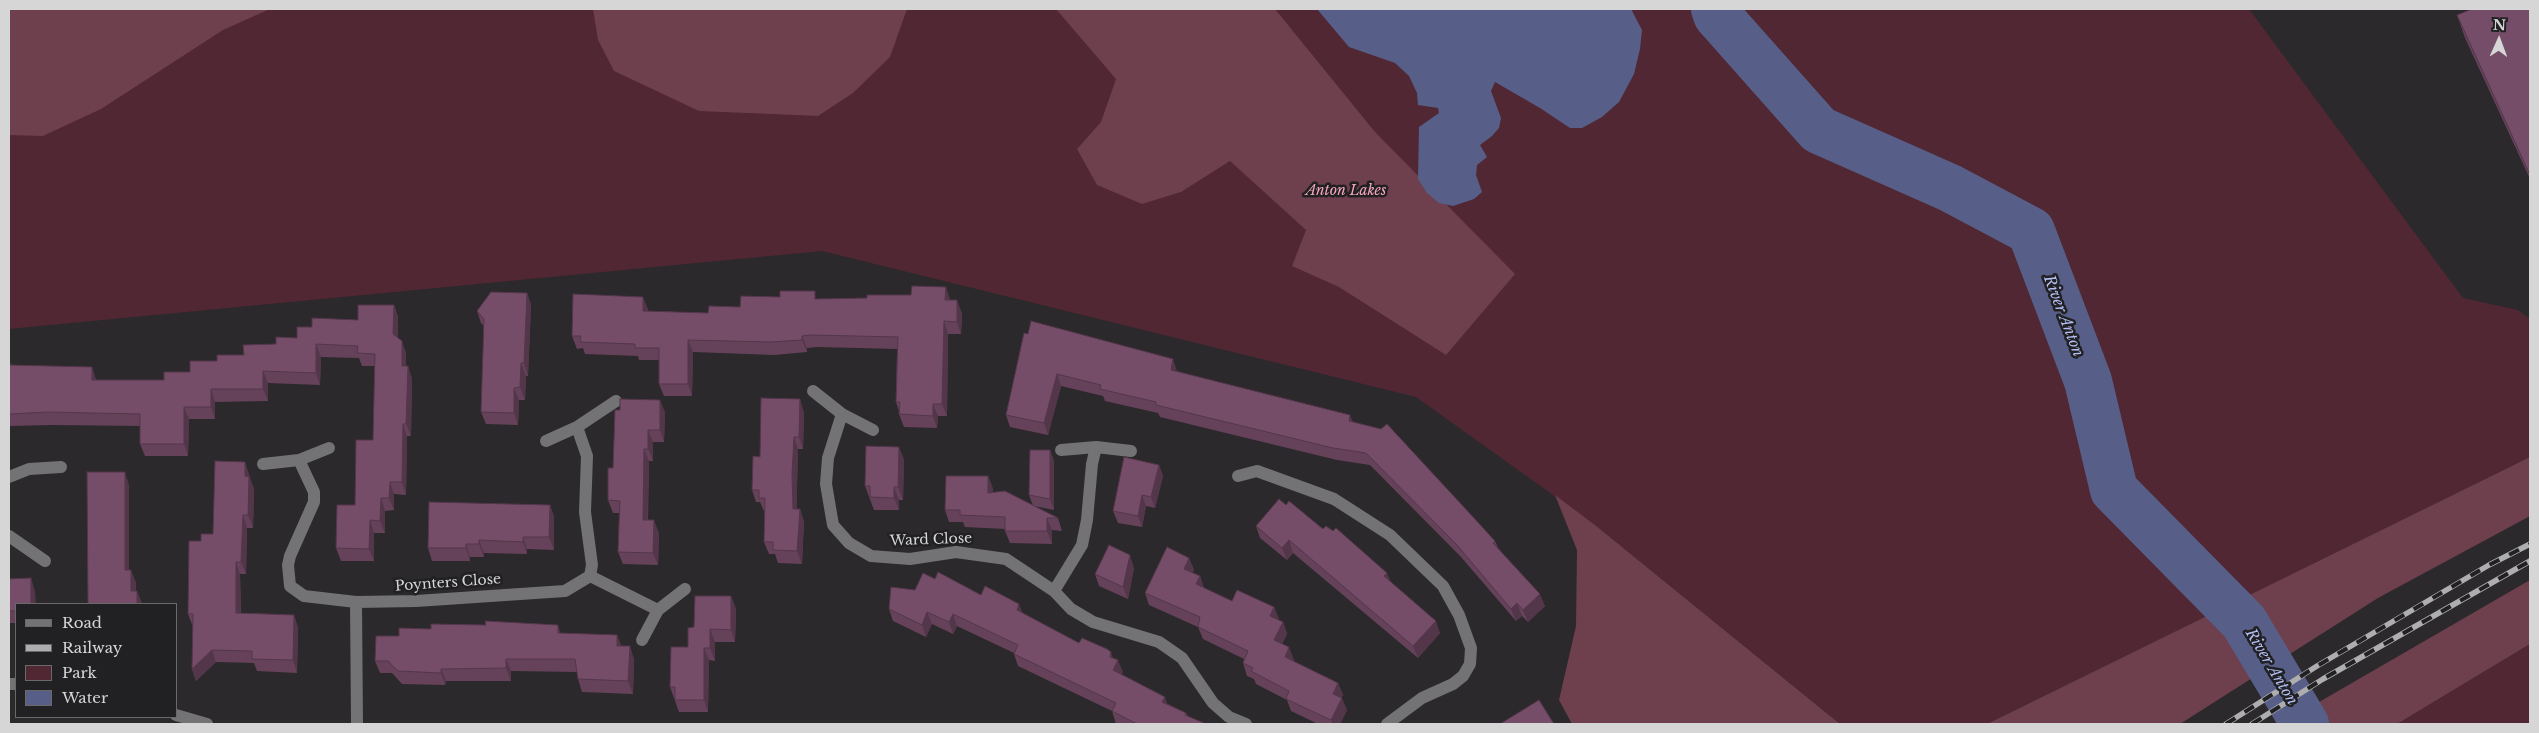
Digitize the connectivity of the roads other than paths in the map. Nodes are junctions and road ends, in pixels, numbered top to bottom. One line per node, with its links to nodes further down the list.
1 (813, 391): 3 (street)
2 (616, 401): 4 (street)
3 (842, 414): 5 (street); 20 (street, Ward Close)
4 (577, 427): 6 (street); 18 (street)
5 (873, 430)
6 (546, 441)
7 (1096, 447): 9 (street); 10 (street); 20 (street)
8 (329, 448): 11 (street)
9 (1061, 450)
10 (1130, 451)
11 (299, 460): 12 (street); 21 (street, Poynters Close)
12 (263, 464)
13 (61, 467): 15 (street)
14 (1238, 476): 28 (street)
15 (9, 477)
16 (9, 536): 17 (street)
17 (45, 561)
18 (590, 576): 21 (street, Poynters Close); 22 (street)
19 (685, 589): 22 (street)
20 (1054, 591): 27 (street, Ward Close)
21 (356, 602): 26 (street)
22 (658, 610): 23 (street)
23 (642, 640)
24 (178, 716): 25 (street)
25 (207, 724)
26 (357, 724)
27 (1246, 724)
28 (1387, 724)

